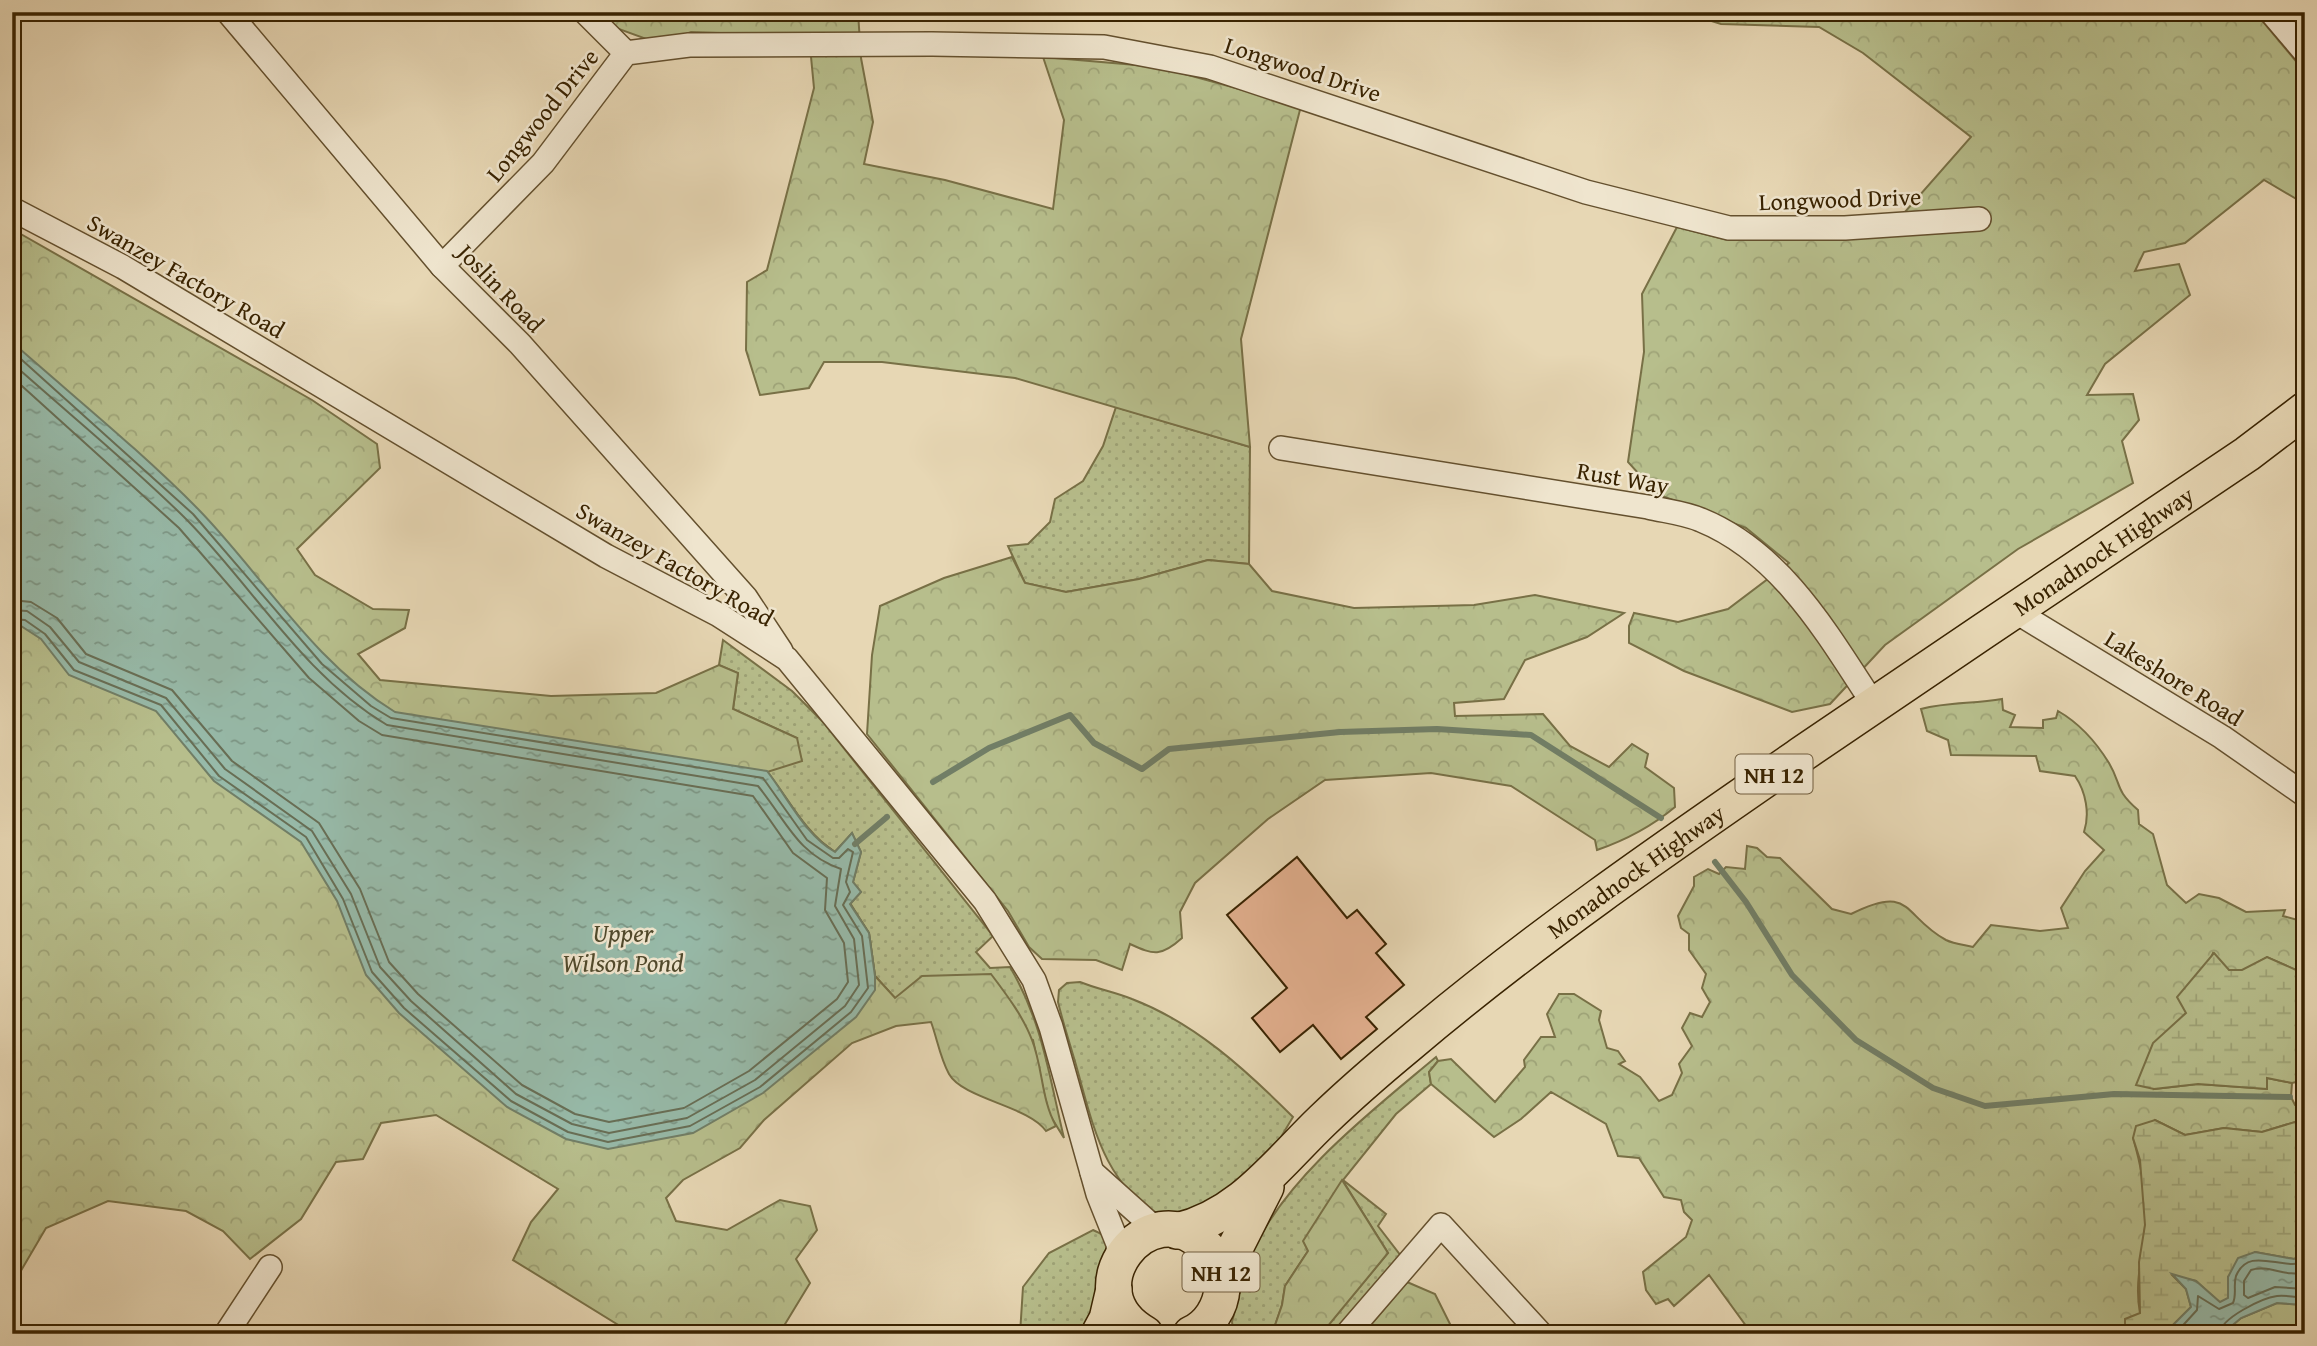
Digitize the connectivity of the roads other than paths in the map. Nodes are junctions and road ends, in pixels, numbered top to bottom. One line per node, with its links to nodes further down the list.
1 (228, 12): 8 (street, Joslin Road)
2 (585, 12): 5 (street)
3 (2271, 12): 4 (street)
4 (2305, 52)
5 (626, 53): 7 (street, Longwood Drive); 8 (street, Longwood Drive)
6 (12, 209): 13 (street, Swanzey Factory Road)
7 (1979, 219)
8 (442, 266): 11 (street, Joslin Road)
9 (2305, 410): 12 (highway, Monadnock Highway / NH 12)
10 (1281, 448): 15 (street, Rust Way)
11 (743, 595): 13 (street); 14 (street, Joslin Road)
12 (2013, 610): 15 (highway, Monadnock Highway / NH 12); 16 (street, Lakeshore Road)
13 (719, 615): 14 (street, Swanzey Factory Road)
14 (787, 659): 17 (street, Swanzey Factory Road)
15 (1874, 705): 18 (highway, Monadnock Highway / NH 12)
16 (2303, 792)
17 (1092, 1172): 19 (street, Swanzey Factory Road); 21 (street, Swanzey Factory Road)
18 (1272, 1175): 19 (highway, Monadnock Highway / NH 12); 22 (highway, Monadnock Highway / NH 12)
19 (1169, 1231): 21 (highway, NH 12); 22 (highway, NH 12)
20 (270, 1267): 23 (street)
21 (1116, 1275): 24 (highway); 25 (highway)
22 (1212, 1316)
23 (226, 1334)
24 (1100, 1334)
25 (1145, 1334)
26 (1347, 1334): 27 (street)
27 (1541, 1334)

